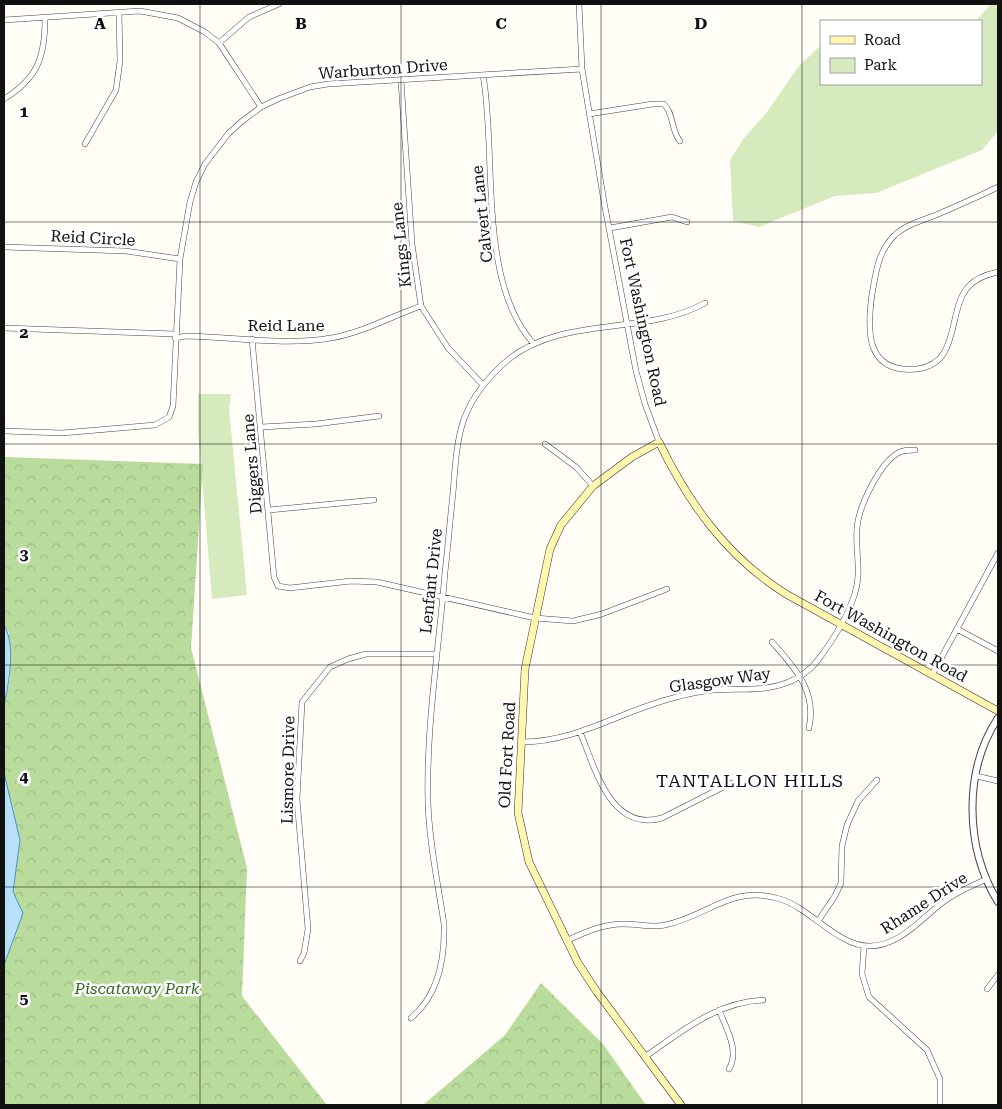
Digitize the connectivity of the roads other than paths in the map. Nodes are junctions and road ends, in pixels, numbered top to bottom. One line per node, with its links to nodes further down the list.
1 (279, 4): 6 (street)
2 (579, 4): 7 (street, Fort Washington Road)
3 (119, 13): 4 (street); 6 (street); 14 (street)
4 (45, 18): 5 (street); 10 (street)
5 (4, 20)
6 (219, 43): 11 (street)
7 (582, 69): 8 (street, Warburton Drive); 12 (street, Fort Washington Road)
8 (483, 74): 9 (street, Warburton Drive); 27 (street, Calvert Lane)
9 (401, 80): 11 (street, Warburton Drive); 22 (street, Kings Lane)
10 (4, 99)
11 (261, 107): 19 (street, Warburton Drive)
12 (589, 114): 13 (street); 17 (street, Fort Washington Road)
13 (680, 141)
14 (85, 144)
15 (998, 187): 20 (street)
16 (687, 222): 17 (street)
17 (610, 228): 23 (street, Fort Washington Road)
18 (4, 247): 19 (street, Reid Circle)
19 (180, 259): 25 (street, Warburton Drive)
20 (998, 272)
21 (705, 304): 23 (street, Lenfant Drive)
22 (422, 306): 26 (street, Reid Lane); 28 (street, Kings Lane)
23 (628, 325): 27 (street, Lenfant Drive); 32 (street, Fort Washington Road)
24 (4, 328): 25 (street)
25 (175, 336): 26 (street, Reid Lane); 31 (street, Warburton Drive)
26 (252, 339): 30 (street, Diggers Lane)
27 (534, 344): 28 (street, Lenfant Drive)
28 (483, 384): 41 (street, Lenfant Drive)
29 (379, 416): 30 (street)
30 (261, 427): 37 (street, Diggers Lane)
31 (4, 431)
32 (659, 442): 35 (main road, Old Fort Road); 43 (main road, Fort Washington Road)
33 (545, 444): 35 (street)
34 (914, 450): 43 (street, Glasgow Way)
35 (594, 486): 42 (main road, Old Fort Road)
36 (374, 500): 37 (street)
37 (269, 510): 41 (street, Diggers Lane)
38 (998, 553): 39 (street)
39 (996, 562): 44 (street)
40 (668, 589): 42 (street)
41 (444, 597): 42 (street); 47 (street, Lenfant Drive)
42 (535, 618): 54 (main road, Old Fort Road)
43 (842, 625): 48 (main road, Fort Washington Road); 49 (street, Glasgow Way)
44 (957, 629): 46 (street); 48 (street)
45 (772, 642): 49 (street)
46 (998, 651)
47 (436, 654): 64 (street, Lismore Drive); 69 (street, Lenfant Drive)
48 (932, 675): 50 (main road, Fort Washington Road)
49 (801, 676): 52 (street); 53 (street, Glasgow Way)
50 (998, 711)
51 (998, 718): 55 (street)
52 (809, 728)
53 (580, 732): 54 (street, Glasgow Way); 58 (street)
54 (522, 742): 62 (main road, Old Fort Road)
55 (976, 776): 57 (street); 59 (street)
56 (877, 780): 61 (street)
57 (998, 781)
58 (731, 783)
59 (986, 879): 60 (street); 63 (street, Rhame Drive)
60 (998, 902)
61 (818, 921): 62 (street, Rhame Drive); 63 (street, Rhame Drive)
62 (566, 941): 70 (main road, Old Fort Road)
63 (864, 946): 73 (street)
64 (300, 961)
65 (998, 975): 66 (street)
66 (987, 989)
67 (763, 1000): 68 (street)
68 (719, 1010): 70 (street); 71 (street)
69 (411, 1018)
70 (646, 1056): 72 (main road, Old Fort Road)
71 (729, 1069)
72 (681, 1105)
73 (940, 1105)

